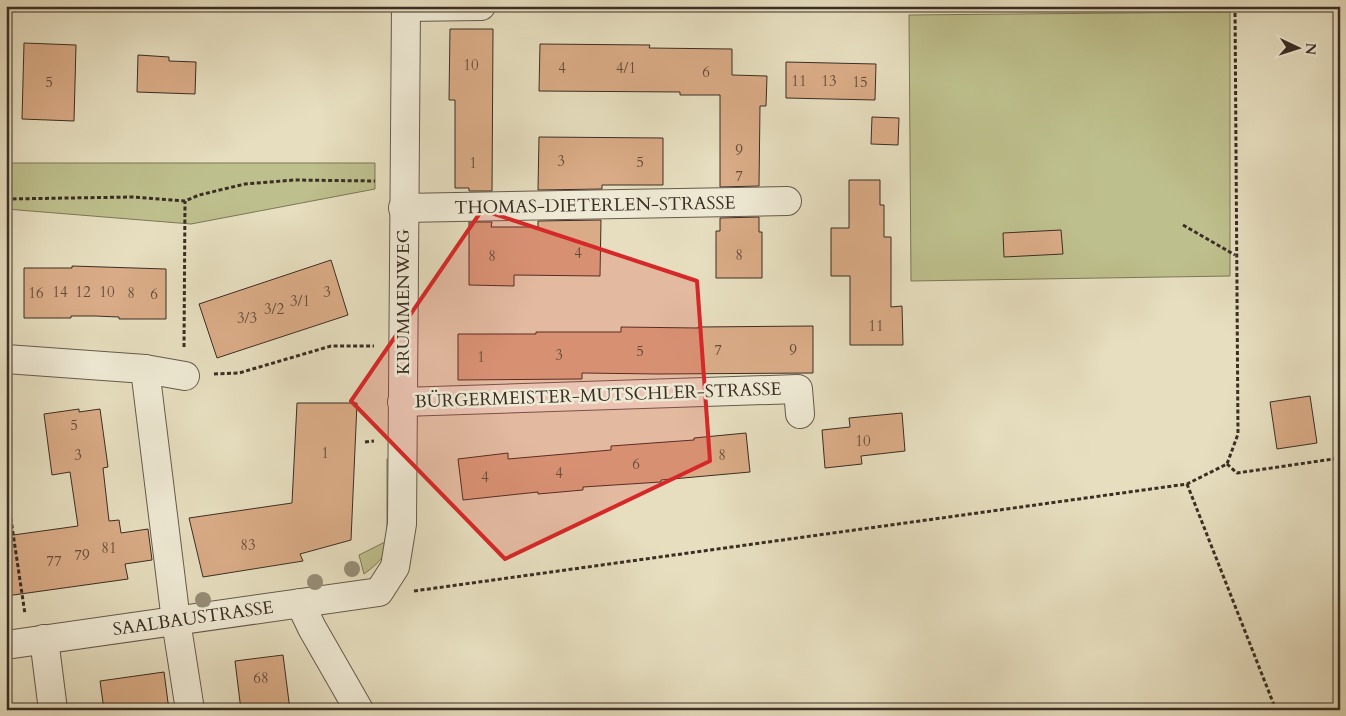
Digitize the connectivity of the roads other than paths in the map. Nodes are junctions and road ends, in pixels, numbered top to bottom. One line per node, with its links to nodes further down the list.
1 (406, 6): 2 (street); 4 (street, KRUMMENWEG)
2 (481, 6)
3 (787, 201): 4 (street, THOMAS-DIETERLEN-STRASSE)
4 (403, 208): 8 (street, KRUMMENWEG)
5 (6, 359): 6 (street)
6 (145, 369): 7 (street); 12 (street)
7 (185, 376)
8 (402, 402): 9 (street, BÜRGERMEISTER-MUTSCHLER-STRASSE); 10 (street, KRUMMENWEG)
9 (800, 414)
10 (379, 592): 11 (street, SAALBAUSTRASSE)
11 (300, 603): 12 (street, SAALBAUSTRASSE); 16 (street)
12 (176, 621): 13 (street, SAALBAUSTRASSE); 15 (street)
13 (26, 642): 14 (street)
14 (53, 710)
15 (190, 710)
16 (359, 710)

